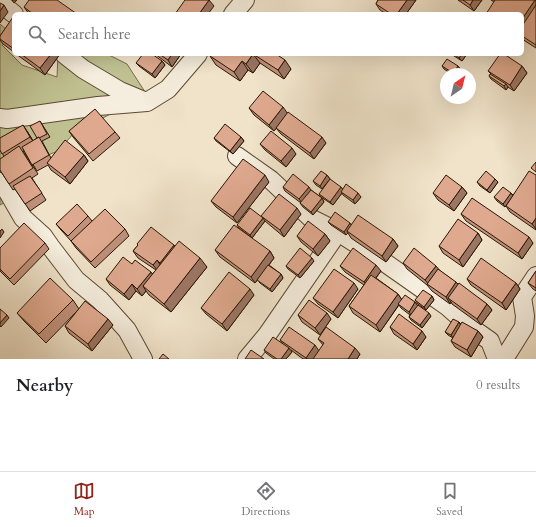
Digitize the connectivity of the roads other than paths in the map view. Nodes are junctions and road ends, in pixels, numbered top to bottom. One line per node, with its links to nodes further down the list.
1 (245, 0): 4 (street)
2 (0, 3): 3 (street)
3 (12, 12)
4 (235, 12)
5 (67, 56): 7 (street)
6 (196, 56): 7 (street)
7 (147, 102): 8 (street)
8 (0, 118)
9 (237, 156): 11 (street)
10 (0, 182): 13 (street)
11 (338, 232): 14 (street); 15 (street)
12 (536, 276): 16 (street)
13 (143, 359)
14 (247, 359)
15 (497, 359)
16 (504, 359)

